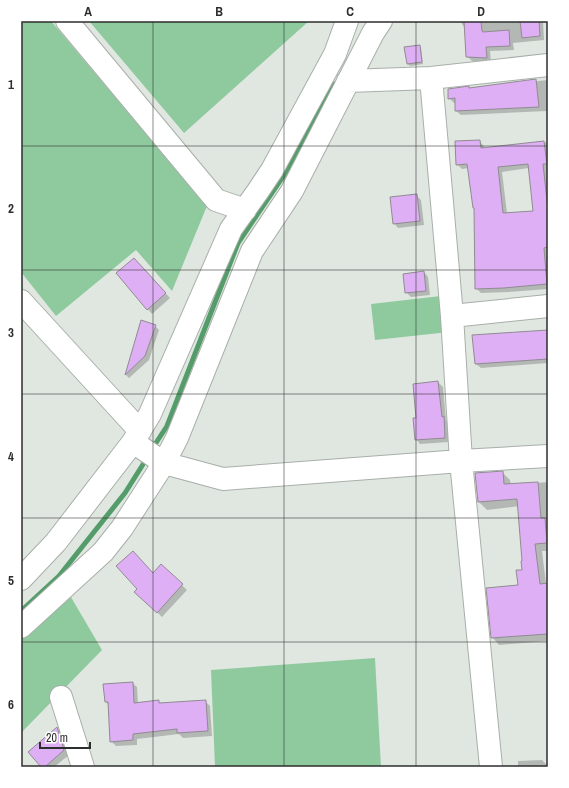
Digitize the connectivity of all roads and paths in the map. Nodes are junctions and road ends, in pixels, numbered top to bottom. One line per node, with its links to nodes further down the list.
1 (67, 21): 7 (street)
2 (347, 21): 7 (street)
3 (381, 21): 6 (street)
4 (548, 65): 5 (street)
5 (431, 78): 6 (street); 10 (street)
6 (348, 81): 14 (street)
7 (245, 210): 11 (street)
8 (21, 301): 11 (street)
9 (548, 306): 10 (street)
10 (452, 316): 13 (street)
11 (136, 437): 14 (street); 15 (street)
12 (548, 456): 13 (street)
13 (461, 461): 14 (street); 19 (street)
14 (164, 463): 16 (street)
15 (21, 579)
16 (21, 627)
17 (61, 697): 18 (street)
18 (83, 767)
19 (491, 767)

